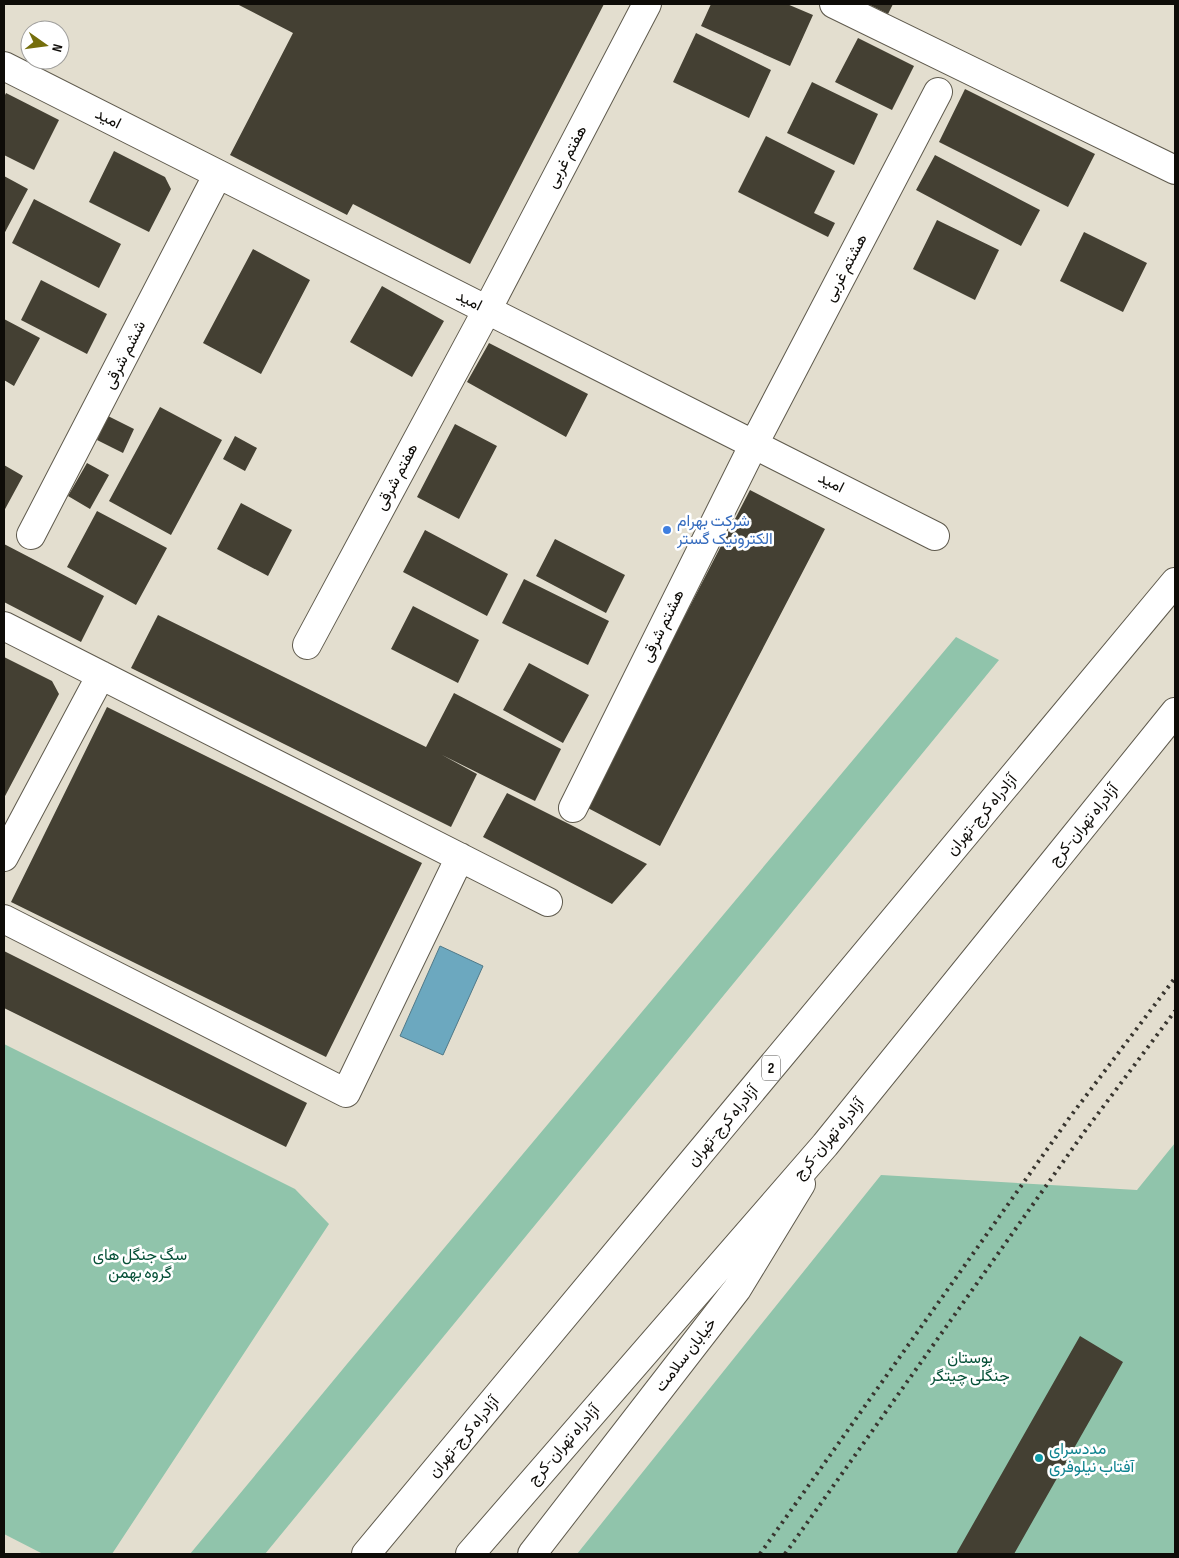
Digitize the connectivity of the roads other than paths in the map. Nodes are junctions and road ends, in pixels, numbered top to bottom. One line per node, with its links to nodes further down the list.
1 (647, 4): 7 (main road, هفتم غربی)
2 (834, 4): 5 (main road)
3 (4, 66): 6 (main road, امید)
4 (938, 92): 8 (main road, هشتم غربی)
5 (1175, 170)
6 (218, 174): 7 (main road, امید); 9 (main road, ششم شرقی)
7 (487, 310): 8 (main road, امید); 13 (main road, هفتم شرقی)
8 (754, 444): 10 (main road, امید); 16 (main road, هشتم شرقی)
9 (31, 535)
10 (935, 536)
11 (1175, 582): 22 (main road, آزادراه کرج-تهران / 2)
12 (4, 626): 14 (main road)
13 (307, 645)
14 (101, 675): 17 (main road); 18 (main road)
15 (1175, 712): 21 (main road, آزادراه تهران-کرج)
16 (573, 808)
17 (4, 857)
18 (460, 857): 19 (main road); 20 (main road)
19 (548, 902)
20 (4, 919)
21 (825, 1145): 23 (main road, آزادراه تهران-کرج); 24 (main road, خیابان سلامت)
22 (366, 1554)
23 (470, 1554)
24 (532, 1554)

